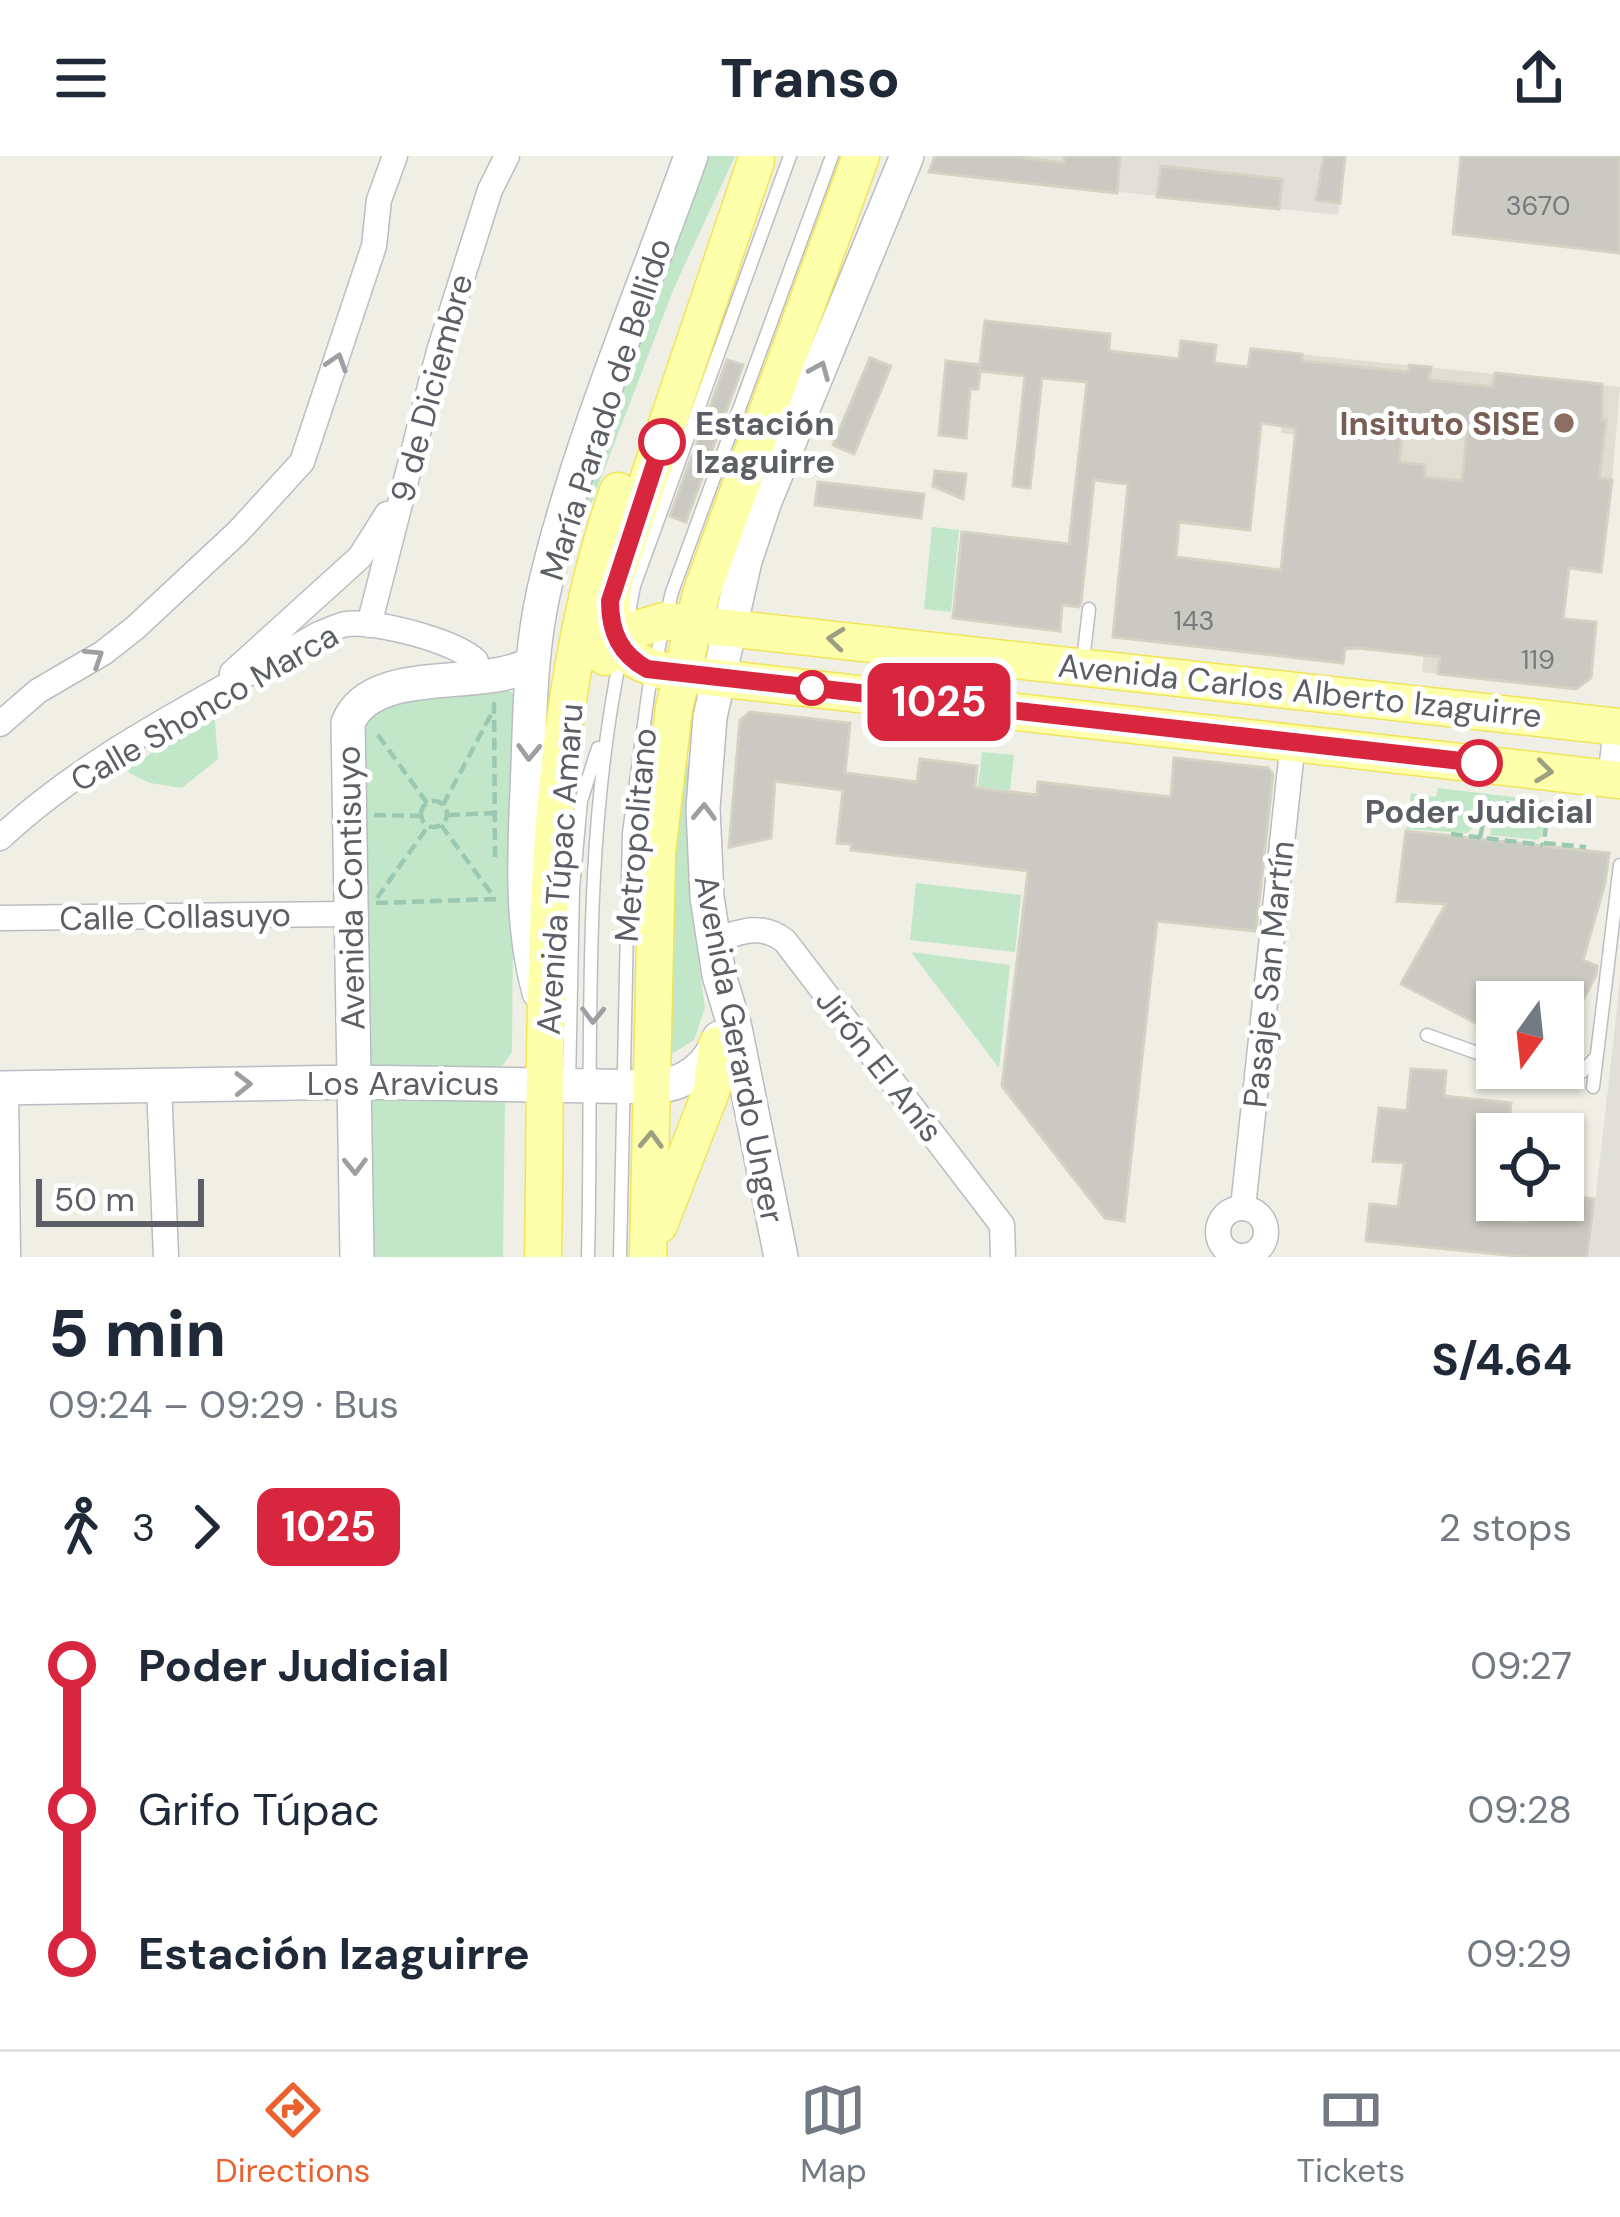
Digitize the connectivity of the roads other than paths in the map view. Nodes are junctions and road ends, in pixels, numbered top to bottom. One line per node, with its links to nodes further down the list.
1 (394, 156): 24 (street, one-way to 1)
2 (507, 156): 8 (street, 9 de Diciembre)
3 (691, 156): 15 (street, María Parado de Bellido)
4 (832, 156): 10 (lane)
5 (861, 156): 10 (main road, Avenida Túpac Amaru)
6 (907, 156): 12 (street, Avenida Gerardo Unger, one-way to 6)
7 (768, 158): 13 (main road); 23 (main road, Avenida Túpac Amaru)
8 (406, 472): 11 (street, 9 de Diciembre); 20 (street)
9 (1089, 609): 16 (lane)
10 (678, 623): 12 (main road, Avenida Carlos Alberto Izaguirre); 13 (main road); 17 (main road, Avenida Túpac Amaru)
11 (369, 625): 19 (street, Calle Shonco Marca); 20 (street, Calle Shonco Marca)
12 (730, 628): 14 (main road, Avenida Carlos Alberto Izaguirre, one-way to 12); 18 (street, Avenida Gerardo Unger)
13 (621, 642): 17 (main road); 22 (lane, Metropolitano); 23 (main road)
14 (1043, 661): 16 (main road, Avenida Carlos Alberto Izaguirre); 21 (main road)
15 (533, 662): 19 (street, Avenida Contisuyo); 33 (street, María Parado de Bellido, one-way to 33)
16 (1082, 666): 25 (main road, Avenida Carlos Alberto Izaguirre)
17 (667, 672): 18 (main road, Avenida Carlos Alberto Izaguirre); 41 (main road, Avenida Túpac Amaru)
18 (718, 678): 21 (main road, Avenida Carlos Alberto Izaguirre); 32 (street, Avenida Gerardo Unger, one-way to 18)
19 (486, 691): 30 (street, Avenida Contisuyo)
20 (194, 706): 28 (street, Calle Shonco Marca)
21 (1034, 712): 26 (main road, Avenida Carlos Alberto Izaguirre)
22 (607, 718): 41 (lane, Metropolitano, one-way to 41); 41 (lane, Metropolitano)
23 (566, 722): 33 (main road, Avenida Túpac Amaru)
24 (0, 724)
25 (1620, 728): 27 (street)
26 (1293, 741): 27 (main road, Avenida Carlos Alberto Izaguirre, one-way to 27); 44 (street, Pasaje San Martín)
27 (1617, 779)
28 (0, 838)
29 (1620, 866): 37 (lane)
30 (362, 908): 31 (street, Calle Collasuyo); 39 (street, Avenida Contisuyo)
31 (0, 918)
32 (716, 958): 35 (street); 52 (street, Avenida Gerardo Unger); 53 (street, Jirón El Anís)
33 (548, 1023): 41 (main road, Avenida Túpac Amaru)
34 (1427, 1035): 36 (lane)
35 (717, 1045): 41 (street, Los Aravicus); 51 (main road)
36 (1476, 1052)
37 (1597, 1056): 38 (lane); 42 (lane)
38 (1584, 1070)
39 (353, 1082): 40 (street, Los Aravicus, one-way to 39); 41 (street, Los Aravicus); 47 (street, Avenida Contisuyo, one-way to 47)
40 (159, 1085): 43 (street, Los Aravicus); 46 (street)
41 (596, 1086): 48 (main road, Avenida Túpac Amaru); 49 (lane, Metropolitano); 50 (lane, Metropolitano); 51 (main road, Avenida Túpac Amaru, one-way to 41)
42 (1593, 1087)
43 (3, 1088): 45 (street)
44 (1243, 1207)
45 (8, 1257)
46 (166, 1257)
47 (357, 1257)
48 (543, 1257)
49 (588, 1257)
50 (620, 1257)
51 (648, 1257)
52 (781, 1257)
53 (1004, 1257)

